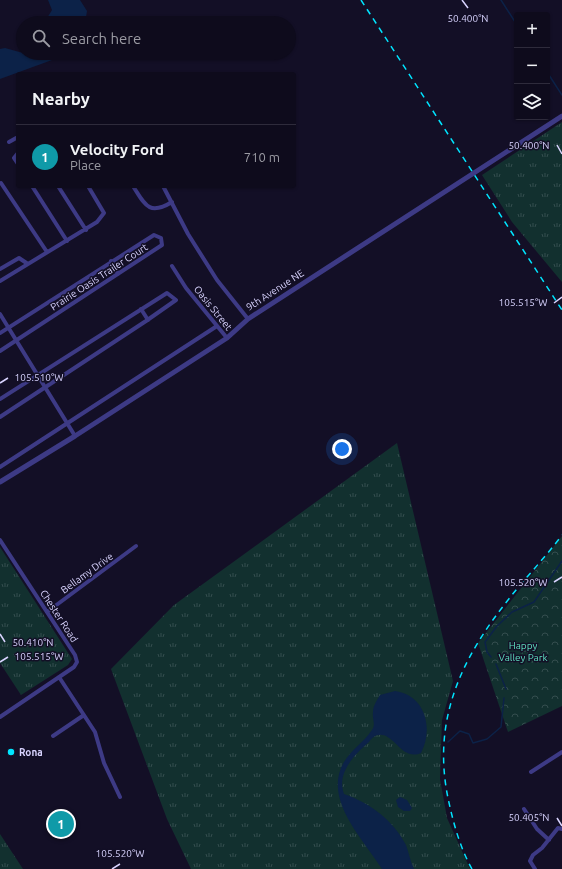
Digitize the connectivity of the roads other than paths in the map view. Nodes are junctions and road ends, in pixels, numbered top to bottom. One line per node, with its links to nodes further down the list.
1 (562, 116): 22 (street, 9th Avenue NE)
2 (16, 138): 3 (street)
3 (10, 142)
4 (1, 183): 13 (street)
5 (33, 188): 12 (street)
6 (59, 188): 11 (street)
7 (89, 188): 11 (street)
8 (134, 188): 10 (street)
9 (165, 188): 10 (street)
10 (172, 202): 22 (street)
11 (86, 230): 12 (street)
12 (67, 241): 13 (street)
13 (47, 252): 15 (street)
14 (111, 261): 18 (street); 18 (street, Prairie Oasis Trailer Court); 25 (street, Prairie Oasis Trailer Court)
15 (28, 264): 17 (street); 19 (street)
16 (172, 266): 24 (street, Oasis Street)
17 (0, 269)
18 (118, 274): 28 (street, Prairie Oasis Trailer Court)
19 (0, 281)
20 (141, 309): 23 (street); 23 (street); 30 (street)
21 (0, 314): 25 (street)
22 (248, 319): 27 (street, 9th Avenue NE)
23 (148, 320): 31 (street)
24 (217, 326): 27 (street, Oasis Street); 34 (street)
25 (8, 327): 26 (street, Prairie Oasis Trailer Court); 28 (street)
26 (0, 332)
27 (227, 338): 35 (street, 9th Avenue NE)
28 (17, 341): 29 (street, Prairie Oasis Trailer Court); 30 (street)
29 (0, 351)
30 (37, 374): 31 (street); 32 (street)
31 (44, 388): 33 (street); 34 (street)
32 (0, 399)
33 (0, 418)
34 (66, 424): 35 (street); 36 (street)
35 (75, 436): 37 (street, 9th Avenue NE)
36 (0, 467)
37 (0, 482)
38 (0, 540): 40 (street, Chester Road)
39 (136, 546): 40 (street, Bellamy Drive)
40 (47, 612): 41 (street, Chester Road)
41 (59, 677): 42 (street); 43 (street, Chester Road)
42 (84, 715): 44 (street); 47 (street)
43 (0, 716)
44 (53, 736)
45 (562, 752): 46 (street)
46 (531, 772)
47 (120, 797)
48 (524, 809): 50 (street)
49 (562, 829): 50 (street)
50 (549, 840): 51 (street)
51 (535, 869)

